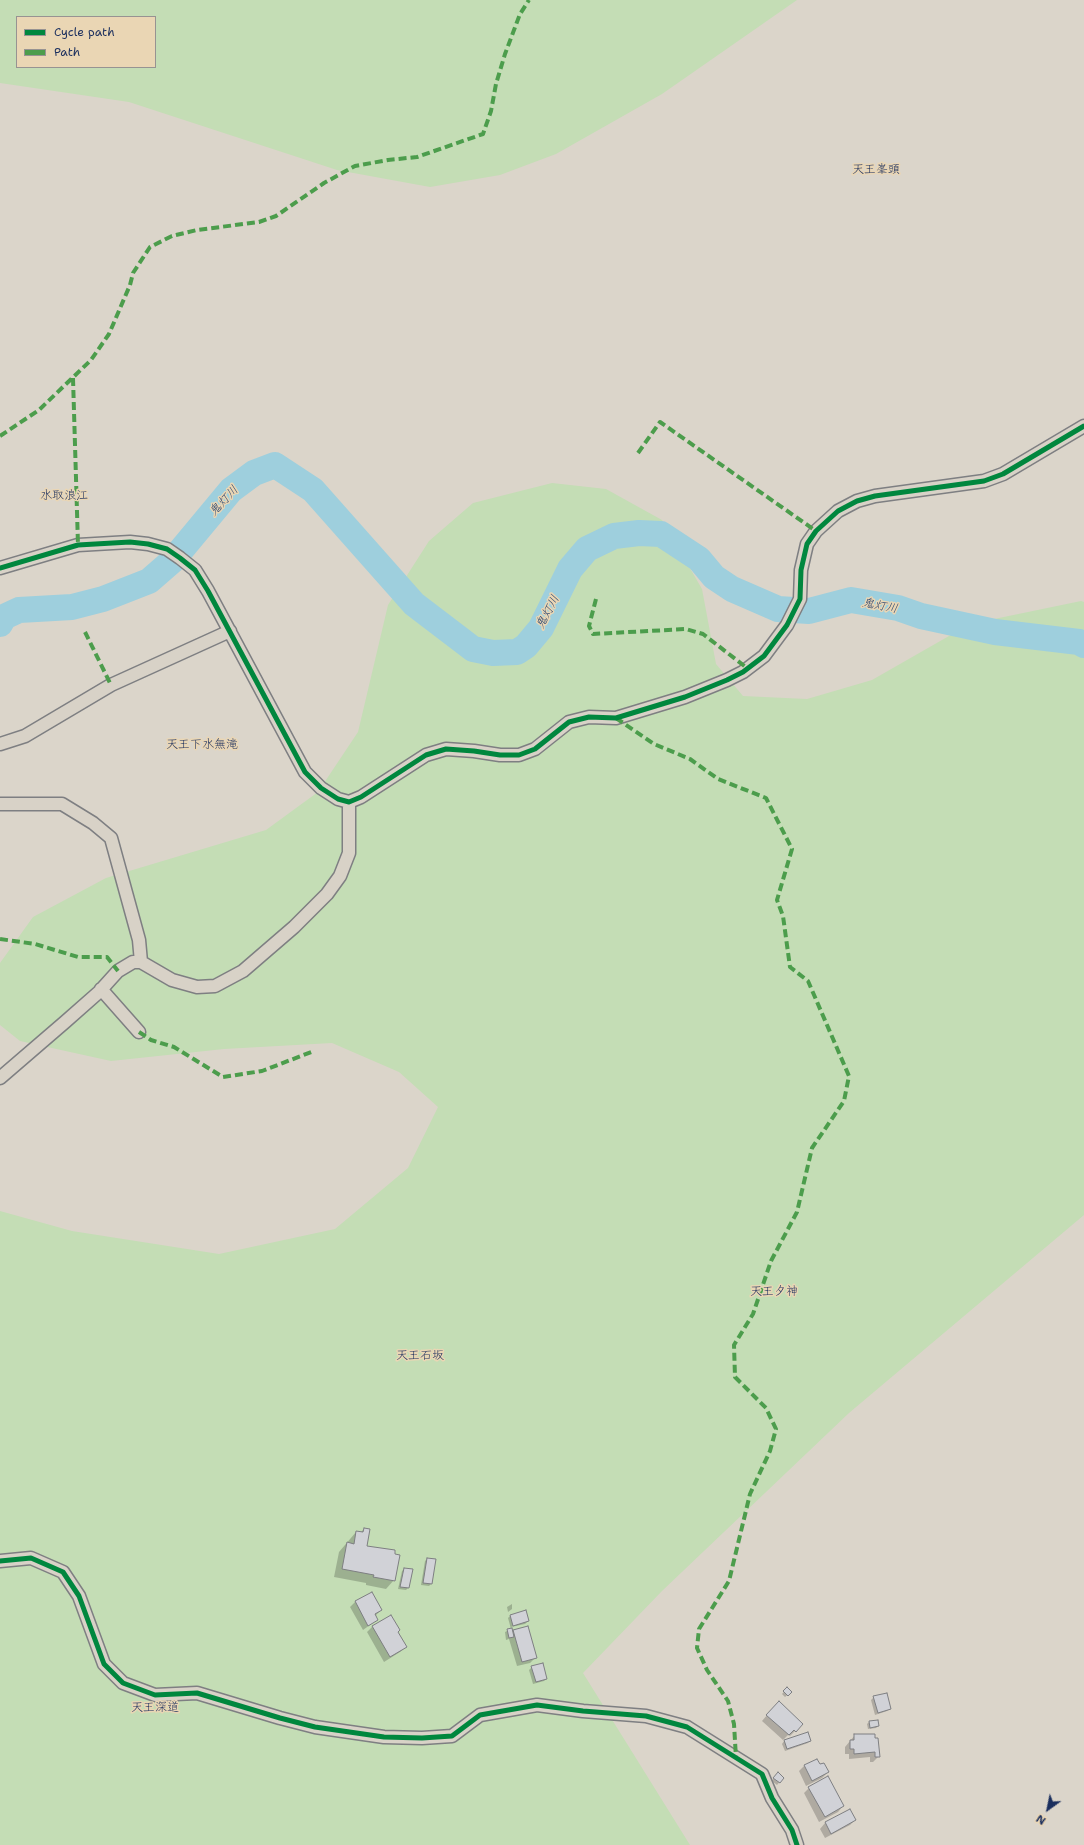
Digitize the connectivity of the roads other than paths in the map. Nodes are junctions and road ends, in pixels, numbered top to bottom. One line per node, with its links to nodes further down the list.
1 (1084, 426): 5 (street)
2 (0, 568): 3 (street)
3 (230, 631): 4 (street); 5 (street)
4 (0, 744)
5 (349, 802): 7 (street)
6 (0, 804): 7 (street)
7 (141, 962): 8 (street)
8 (101, 989): 9 (street); 10 (street)
9 (139, 1032)
10 (0, 1078)
11 (0, 1561): 12 (street)
12 (797, 1845)

